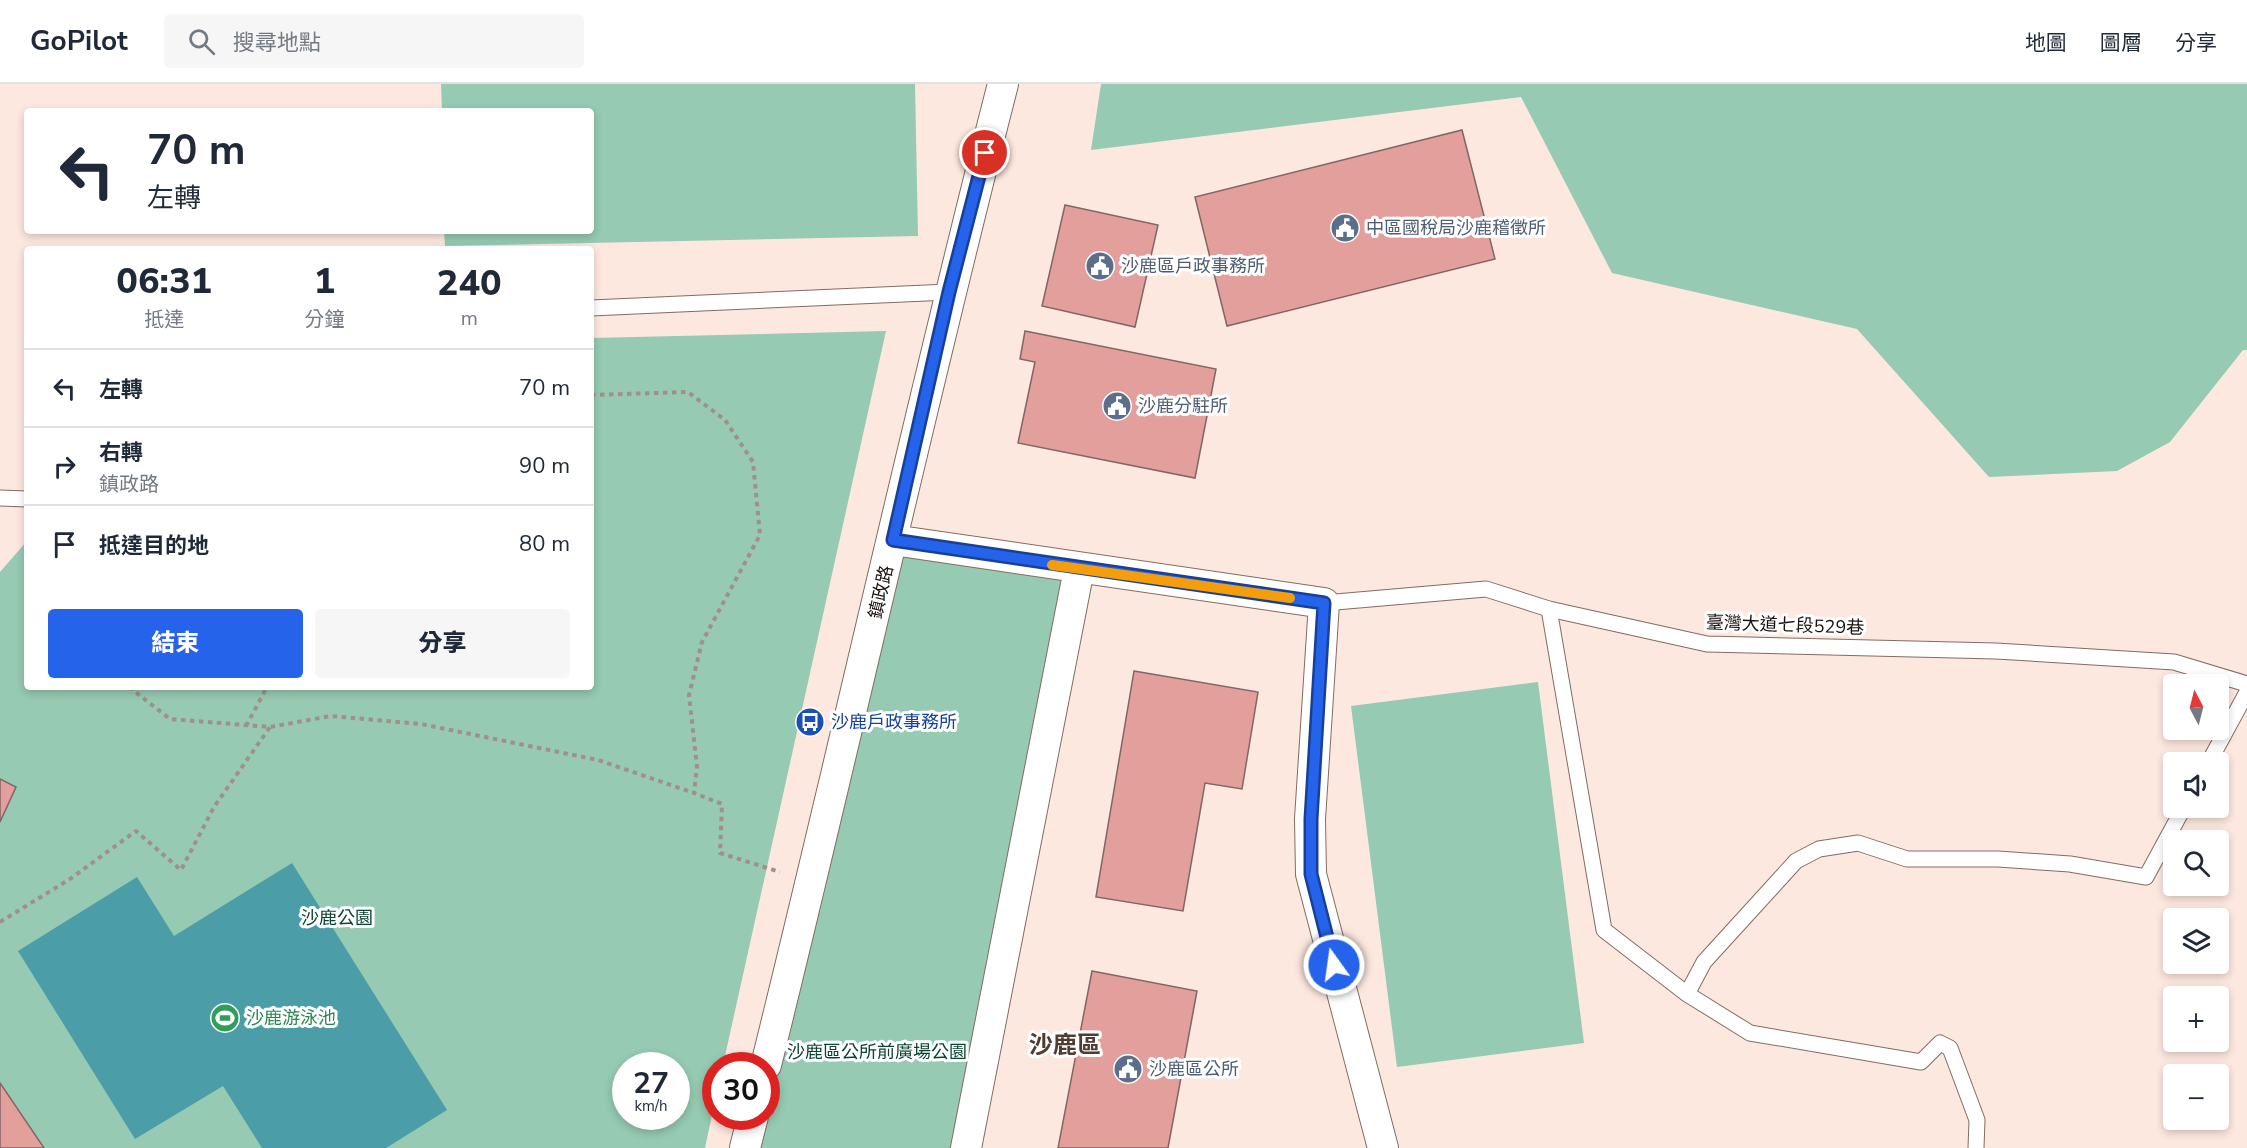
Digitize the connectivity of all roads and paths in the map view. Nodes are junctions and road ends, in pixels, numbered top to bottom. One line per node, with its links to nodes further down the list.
1 (1003, 84): 2 (street, 鎮政路)
2 (949, 292): 3 (lane); 7 (street, 鎮政路)
3 (594, 308)
4 (594, 395): 18 (path)
5 (0, 498): 6 (lane)
6 (24, 499)
7 (893, 540): 8 (street); 20 (street, 鎮政路)
8 (1079, 569): 9 (street); 26 (street)
9 (1324, 603): 10 (lane, 臺灣大道七段529巷); 27 (street)
10 (1549, 609): 11 (lane, 臺灣大道七段529巷); 22 (lane)
11 (2247, 684)
12 (133, 690): 15 (path)
13 (265, 690): 15 (path)
14 (2247, 692): 17 (lane)
15 (246, 726): 16 (path)
16 (270, 728): 18 (path); 21 (path)
17 (2214, 752)
18 (694, 793): 20 (path)
19 (2178, 818): 22 (lane)
20 (811, 882): 23 (street, 鎮政路)
21 (0, 922)
22 (1687, 994): 28 (lane)
23 (769, 1052)
24 (750, 1130): 25 (street)
25 (745, 1148)
26 (966, 1148)
27 (1383, 1148)
28 (1976, 1148)

